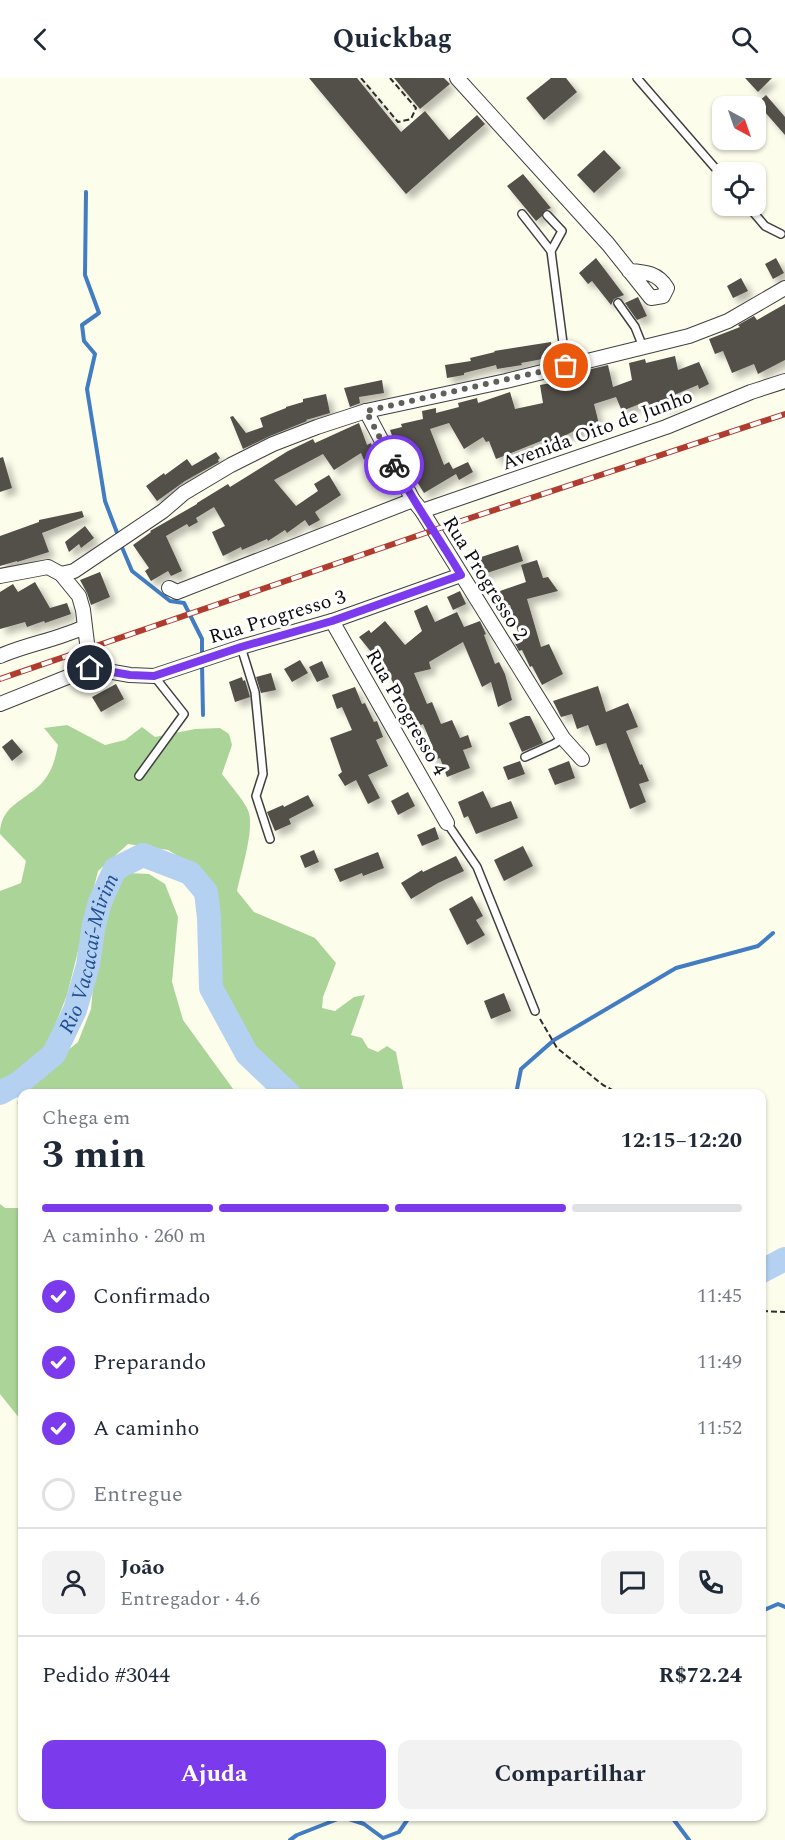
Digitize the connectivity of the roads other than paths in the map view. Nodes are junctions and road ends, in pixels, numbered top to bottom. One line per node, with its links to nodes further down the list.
1 (458, 78): 9 (street)
2 (637, 78): 3 (lane)
3 (712, 164)
4 (522, 214): 8 (lane)
5 (547, 215): 8 (lane)
6 (756, 216): 7 (lane)
7 (781, 234)
8 (551, 251): 13 (lane)
9 (629, 271)
10 (785, 288): 12 (street)
11 (618, 303): 12 (lane)
12 (643, 347): 13 (street)
13 (566, 366): 15 (street)
14 (785, 381): 16 (street, Avenida Oito de Junho)
15 (366, 411): 16 (street, Rua Progresso 2); 17 (street)
16 (417, 506): 18 (street, Rua Progresso 2); 20 (street, Avenida Oito de Junho)
17 (61, 574): 19 (street); 22 (street)
18 (461, 575): 21 (street, Rua Progresso 3); 28 (street, Rua Progresso 2)
19 (0, 576)
20 (169, 588)
21 (332, 621): 23 (street, Rua Progresso 3); 32 (street, Rua Progresso 4)
22 (84, 627): 24 (street); 25 (street)
23 (241, 647): 26 (street, Rua Progresso 3); 33 (lane)
24 (0, 656)
25 (90, 668): 26 (street, Rua Progresso 3); 27 (street)
26 (154, 676): 31 (lane)
27 (0, 704)
28 (563, 738): 29 (lane); 30 (street, Rua Progresso 2)
29 (525, 757)
30 (582, 759)
31 (140, 777)
32 (447, 823): 34 (lane)
33 (270, 839)
34 (535, 1011)

